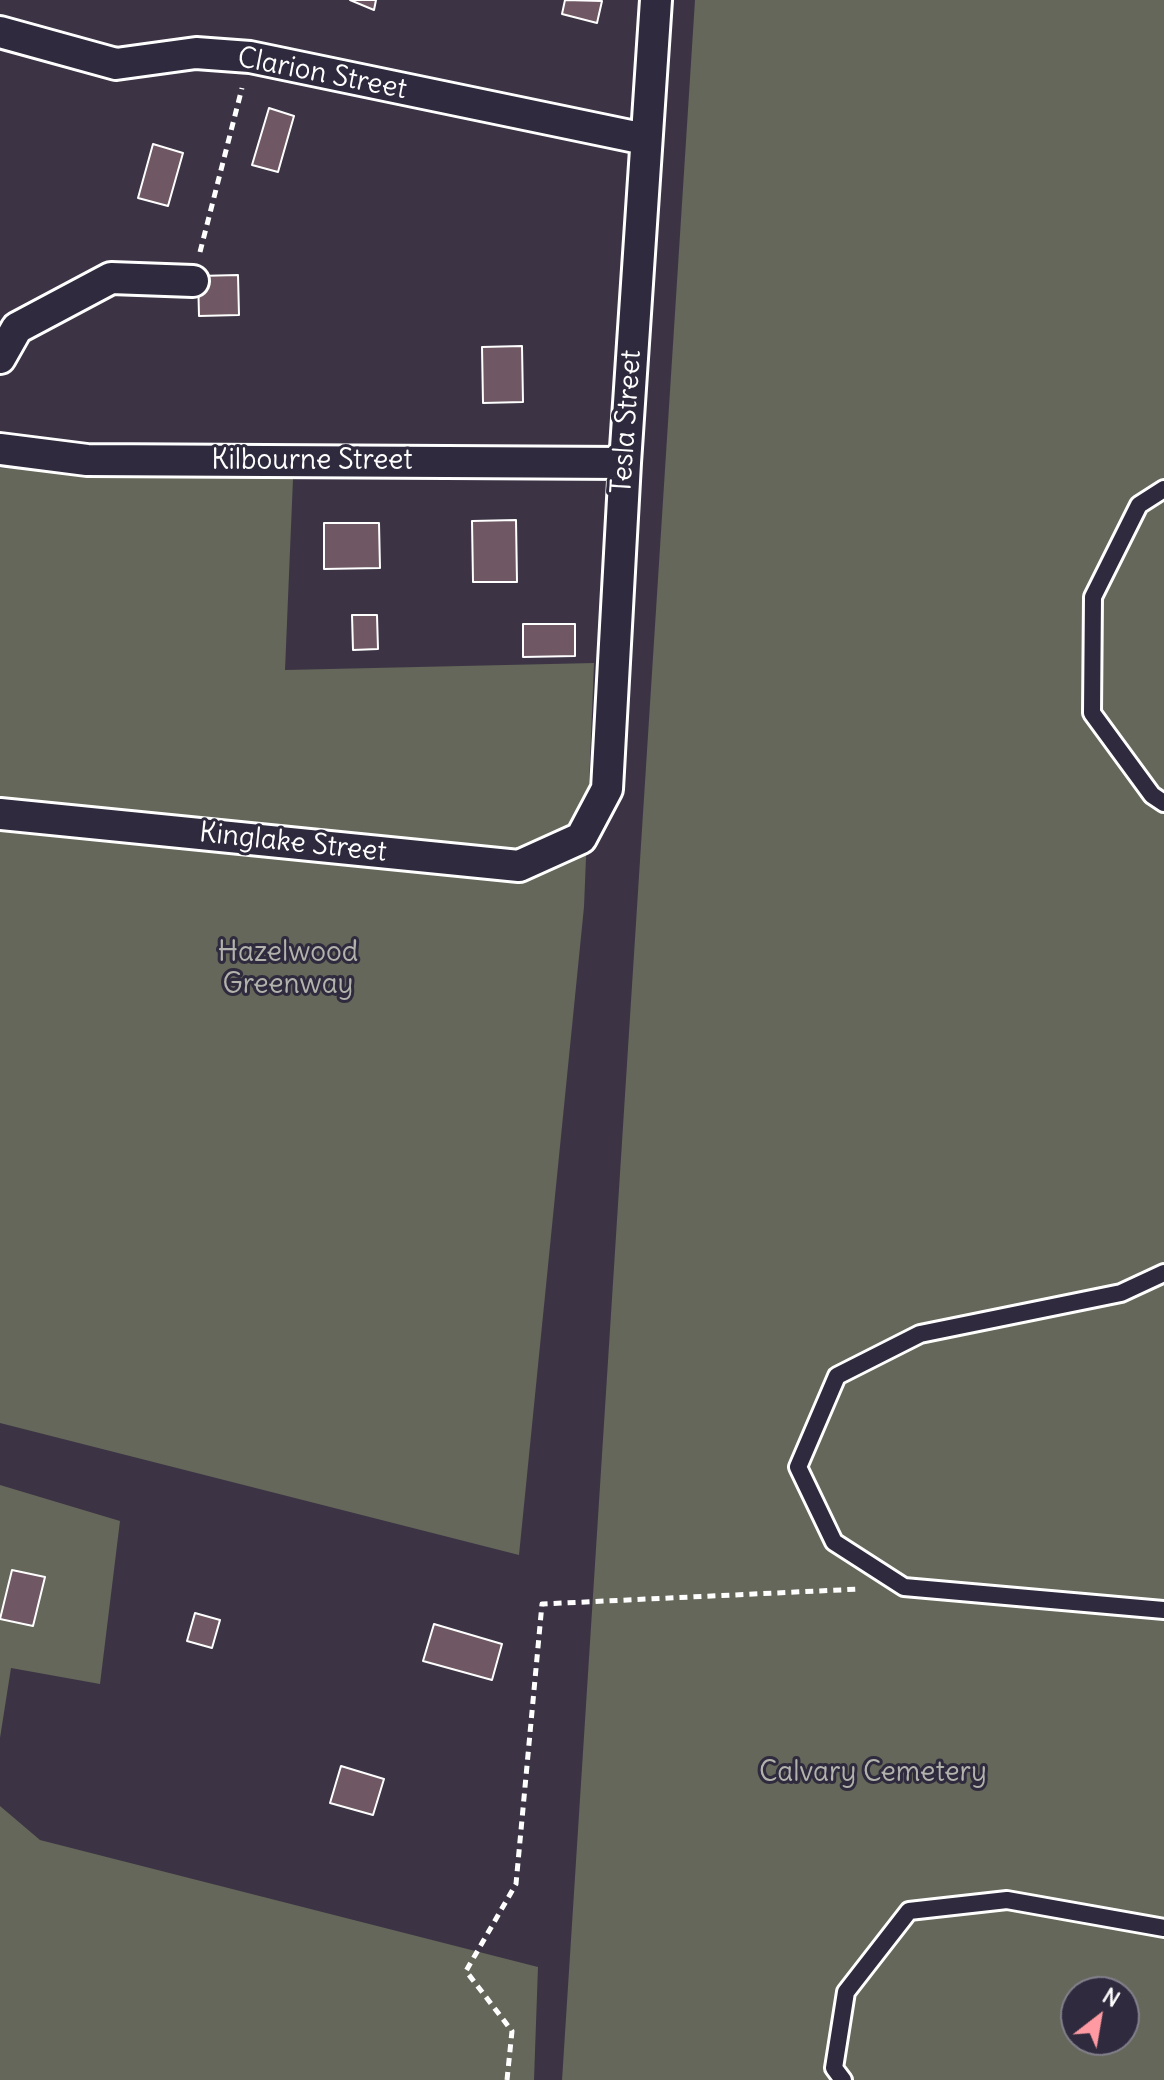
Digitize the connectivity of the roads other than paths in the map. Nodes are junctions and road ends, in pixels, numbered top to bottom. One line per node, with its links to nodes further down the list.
1 (656, 0): 3 (street, Tesla Street)
2 (0, 32): 3 (street, Clarion Street)
3 (645, 139): 8 (street, Tesla Street)
4 (193, 281): 5 (street)
5 (8, 324): 6 (street)
6 (0, 358)
7 (0, 449): 8 (street, Kilbourne Street)
8 (625, 463): 12 (street, Tesla Street)
9 (1164, 489): 10 (lane)
10 (1164, 803)
11 (0, 814): 12 (street, Kinglake Street)
12 (581, 838)
13 (1164, 1273): 14 (lane)
14 (1164, 1610)
15 (1164, 1928): 16 (lane)
16 (843, 2080)

